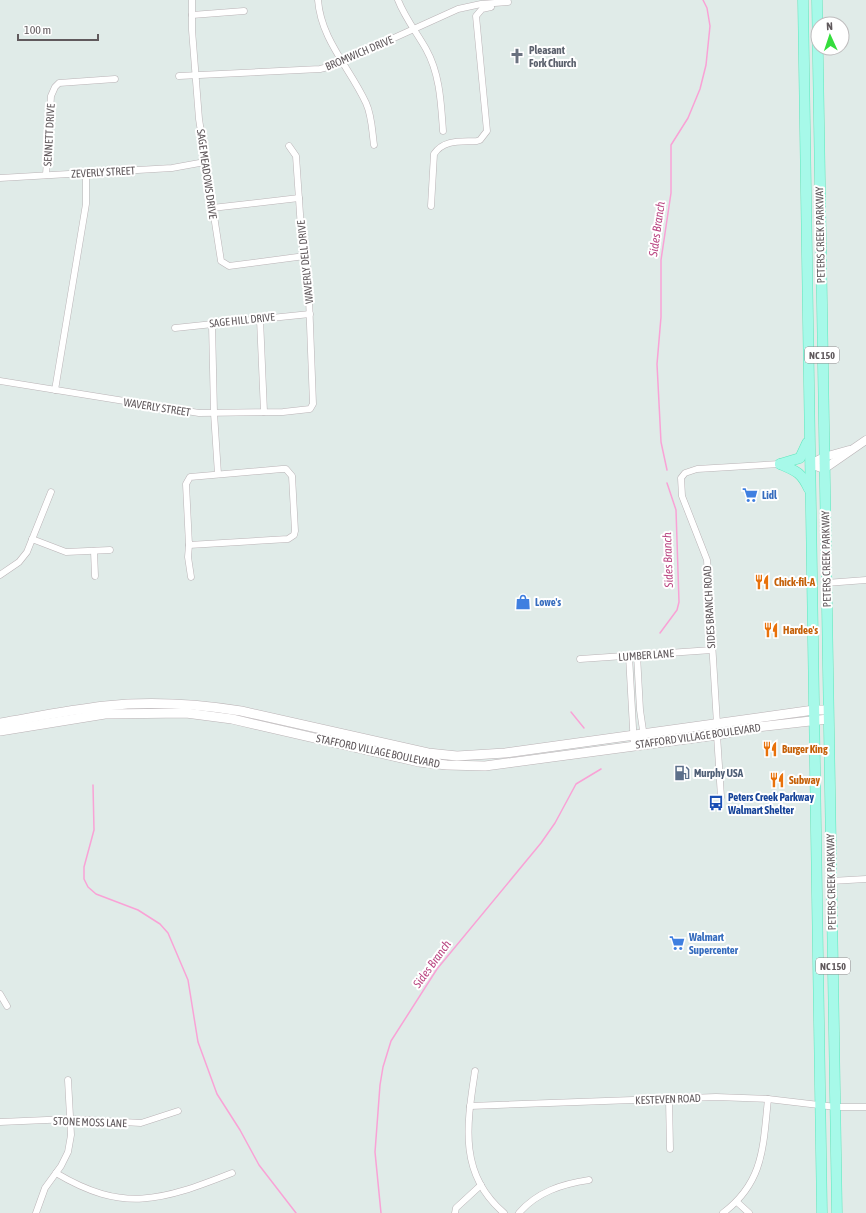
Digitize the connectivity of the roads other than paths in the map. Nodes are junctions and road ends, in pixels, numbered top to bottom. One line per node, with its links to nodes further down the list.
1 (192, 0): 8 (street, SAGE MEADOWS DRIVE)
2 (318, 0): 10 (street)
3 (398, 0): 9 (street)
4 (803, 0): 34 (main road, PETERS CREEK PARKWAY / NC 150)
5 (817, 0): 37 (main road, PETERS CREEK PARKWAY / NC 150)
6 (508, 1): 9 (street, BROMWICH DRIVE); 22 (street)
7 (244, 12): 8 (street)
8 (192, 15): 11 (street, SAGE MEADOWS DRIVE)
9 (413, 29): 10 (street, BROMWICH DRIVE); 14 (street)
10 (342, 61): 11 (street, BROMWICH DRIVE); 15 (street)
11 (196, 75): 12 (street, BROMWICH DRIVE); 17 (street, SAGE MEADOWS DRIVE)
12 (179, 76)
13 (115, 79): 19 (street, SENNETT DRIVE)
14 (443, 131)
15 (374, 145)
16 (289, 146): 21 (street, WAVERLY DELL DRIVE)
17 (205, 162): 18 (street, ZEVERLY STREET); 23 (street, SAGE MEADOWS DRIVE)
18 (86, 173): 19 (street, ZEVERLY STREET); 30 (street)
19 (46, 175): 20 (street, ZEVERLY STREET)
20 (0, 178)
21 (299, 198): 23 (street); 24 (street, WAVERLY DELL DRIVE)
22 (431, 206)
23 (212, 208): 24 (street, SAGE MEADOWS DRIVE)
24 (305, 256): 25 (street, WAVERLY DELL DRIVE)
25 (310, 314): 26 (street, SAGE HILL DRIVE); 31 (street, WAVERLY DELL DRIVE)
26 (260, 318): 27 (street, SAGE HILL DRIVE); 32 (street)
27 (212, 324): 28 (street, SAGE HILL DRIVE); 33 (street)
28 (175, 328)
29 (0, 381): 30 (street, WAVERLY STREET)
30 (55, 390): 33 (street, WAVERLY STREET)
31 (313, 404): 32 (street, WAVERLY STREET)
32 (264, 412): 33 (street, WAVERLY STREET)
33 (214, 413): 41 (street)
34 (809, 439): 38 (main road); 39 (main road, PETERS CREEK PARKWAY / NC 150)
35 (866, 440): 36 (street)
36 (854, 449): 37 (street); 40 (street)
37 (824, 457): 39 (street); 40 (main road, PETERS CREEK PARKWAY / NC 150)
38 (780, 464): 43 (main road); 54 (street, SIDES BRANCH ROAD)
39 (810, 464): 40 (street); 43 (main road, PETERS CREEK PARKWAY / NC 150)
40 (824, 469): 53 (main road, PETERS CREEK PARKWAY / NC 150)
41 (218, 474): 46 (street); 46 (street)
42 (51, 492): 45 (street)
43 (810, 492): 44 (main road, PETERS CREEK PARKWAY / NC 150)
44 (811, 519): 53 (main road); 60 (main road, PETERS CREEK PARKWAY / NC 150)
45 (32, 539): 48 (street); 49 (street)
46 (189, 545): 51 (street)
47 (110, 550): 48 (street)
48 (94, 551): 50 (street)
49 (0, 575)
50 (95, 576)
51 (191, 578)
52 (866, 580): 53 (street)
53 (826, 583): 61 (main road, PETERS CREEK PARKWAY / NC 150)
54 (712, 650): 55 (street, LUMBER LANE); 63 (street, SIDES BRANCH ROAD)
55 (637, 655): 56 (street, LUMBER LANE); 59 (street)
56 (629, 656): 57 (street, LUMBER LANE); 58 (street)
57 (580, 659)
58 (630, 695): 59 (street); 66 (street)
59 (640, 695): 65 (street)
60 (814, 715): 61 (main road, STAFFORD VILLAGE BOULEVARD); 63 (main road, STAFFORD VILLAGE BOULEVARD); 67 (main road, STAFFORD VILLAGE BOULEVARD); 80 (main road, PETERS CREEK PARKWAY / NC 150)
61 (828, 715): 72 (main road, PETERS CREEK PARKWAY / NC 150)
62 (0, 723): 66 (main road, STAFFORD VILLAGE BOULEVARD)
63 (717, 724): 65 (main road, STAFFORD VILLAGE BOULEVARD)
64 (0, 731): 69 (main road, STAFFORD VILLAGE BOULEVARD)
65 (644, 734): 66 (main road, STAFFORD VILLAGE BOULEVARD); 68 (street)
66 (633, 735): 69 (street)
67 (717, 735): 68 (main road, STAFFORD VILLAGE BOULEVARD); 70 (street)
68 (644, 744): 69 (main road, STAFFORD VILLAGE BOULEVARD)
69 (634, 746)
70 (721, 797)
71 (866, 879): 72 (street)
72 (831, 880): 81 (main road, PETERS CREEK PARKWAY / NC 150)
73 (0, 994): 74 (street)
74 (7, 1006)
75 (475, 1071): 79 (street)
76 (68, 1080): 84 (street)
77 (669, 1098): 78 (street, KESTEVEN ROAD); 79 (street, KESTEVEN ROAD); 86 (street)
78 (768, 1099): 80 (street, KESTEVEN ROAD); 92 (street)
79 (470, 1106): 90 (street)
80 (820, 1106): 81 (street, KESTEVEN ROAD); 100 (main road, PETERS CREEK PARKWAY / NC 150)
81 (836, 1107): 82 (street, KESTEVEN ROAD); 101 (main road, PETERS CREEK PARKWAY / NC 150)
82 (866, 1107)
83 (178, 1111): 84 (street, STONE MOSS LANE)
84 (70, 1119): 85 (street, STONE MOSS LANE); 87 (street)
85 (0, 1122)
86 (670, 1149)
87 (56, 1173): 91 (street); 94 (street)
88 (232, 1173): 93 (street)
89 (589, 1180): 97 (street)
90 (481, 1185): 95 (street); 96 (street)
91 (108, 1202)
92 (737, 1202): 98 (street); 99 (street)
93 (146, 1205)
94 (36, 1213)
95 (455, 1213)
96 (504, 1213)
97 (519, 1213)
98 (723, 1213)
99 (749, 1213)
100 (822, 1213)
101 (837, 1213)

